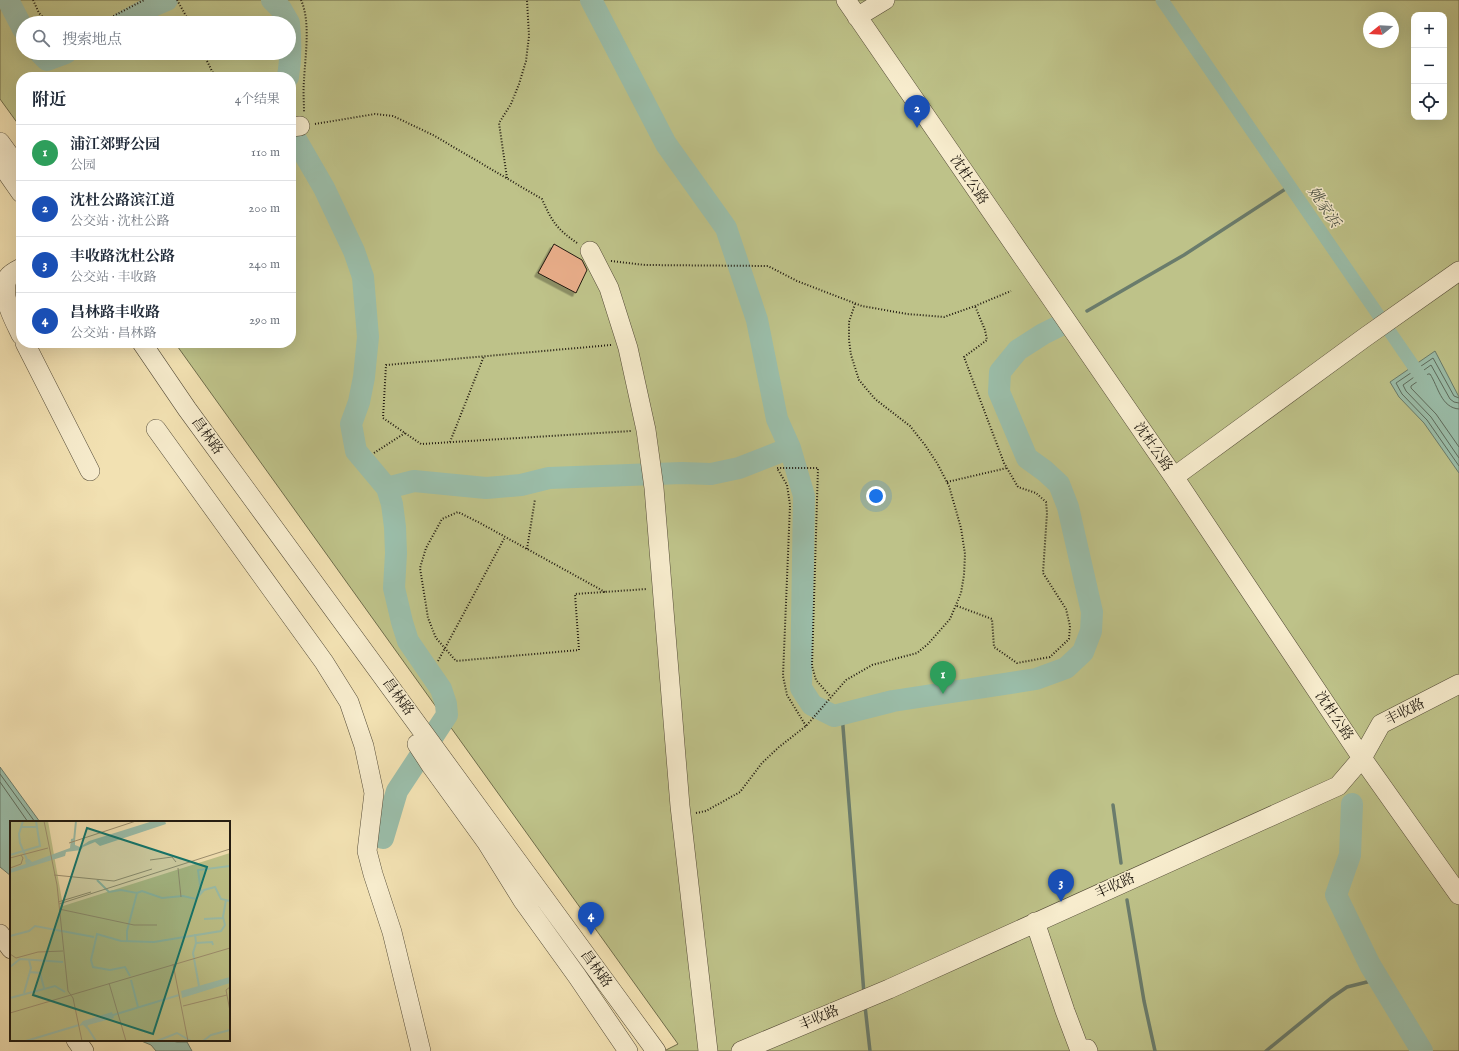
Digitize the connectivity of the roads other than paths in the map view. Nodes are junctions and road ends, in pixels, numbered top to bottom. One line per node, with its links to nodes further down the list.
1 (846, 0): 3 (street, 沈杜公路)
2 (885, 0): 3 (street)
3 (857, 17): 17 (street, 沈杜公路)
4 (0, 142): 6 (street)
5 (0, 163): 7 (street)
6 (16, 164)
7 (16, 186)
8 (590, 250): 31 (street)
9 (16, 271): 11 (street)
10 (1459, 271): 17 (street)
11 (16, 325)
12 (28, 348): 16 (street)
13 (134, 348): 19 (street, 昌林路)
14 (145, 348): 19 (street, 昌林路)
15 (156, 429): 28 (street)
16 (90, 471)
17 (1174, 477): 20 (street, 沈杜公路)
18 (1459, 684): 20 (street, 丰收路)
19 (415, 730): 21 (street, 昌林路)
20 (1362, 758): 22 (street, 沈杜公路); 23 (street, 丰收路)
21 (437, 763): 29 (street, 昌林路); 30 (street, 昌林路)
22 (1459, 895)
23 (1036, 922): 32 (street, 丰收路); 33 (street)
24 (0, 934): 25 (street)
25 (10, 948)
26 (77, 1041): 27 (street)
27 (84, 1051)
28 (421, 1051)
29 (628, 1051)
30 (656, 1051)
31 (708, 1051)
32 (741, 1051)
33 (1088, 1051)

